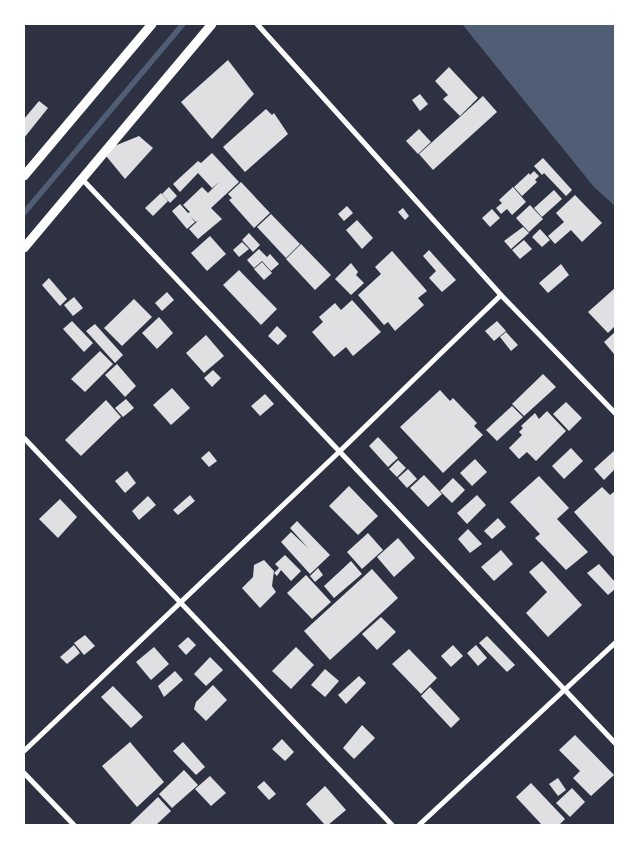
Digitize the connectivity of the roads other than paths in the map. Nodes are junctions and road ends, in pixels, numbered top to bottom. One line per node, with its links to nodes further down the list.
1 (152, 24): 4 (street)
2 (212, 24): 5 (street)
3 (257, 24): 7 (street)
4 (24, 176)
5 (82, 179): 6 (street); 10 (street)
6 (24, 248)
7 (501, 295): 8 (street); 10 (street)
8 (615, 413)
9 (24, 438): 11 (street)
10 (339, 452): 11 (street); 13 (street)
11 (180, 604): 15 (street); 18 (street)
12 (615, 643): 13 (street)
13 (565, 689): 14 (street); 19 (street)
14 (615, 743)
15 (24, 751)
16 (24, 773): 17 (street)
17 (74, 825)
18 (392, 825)
19 (418, 825)

